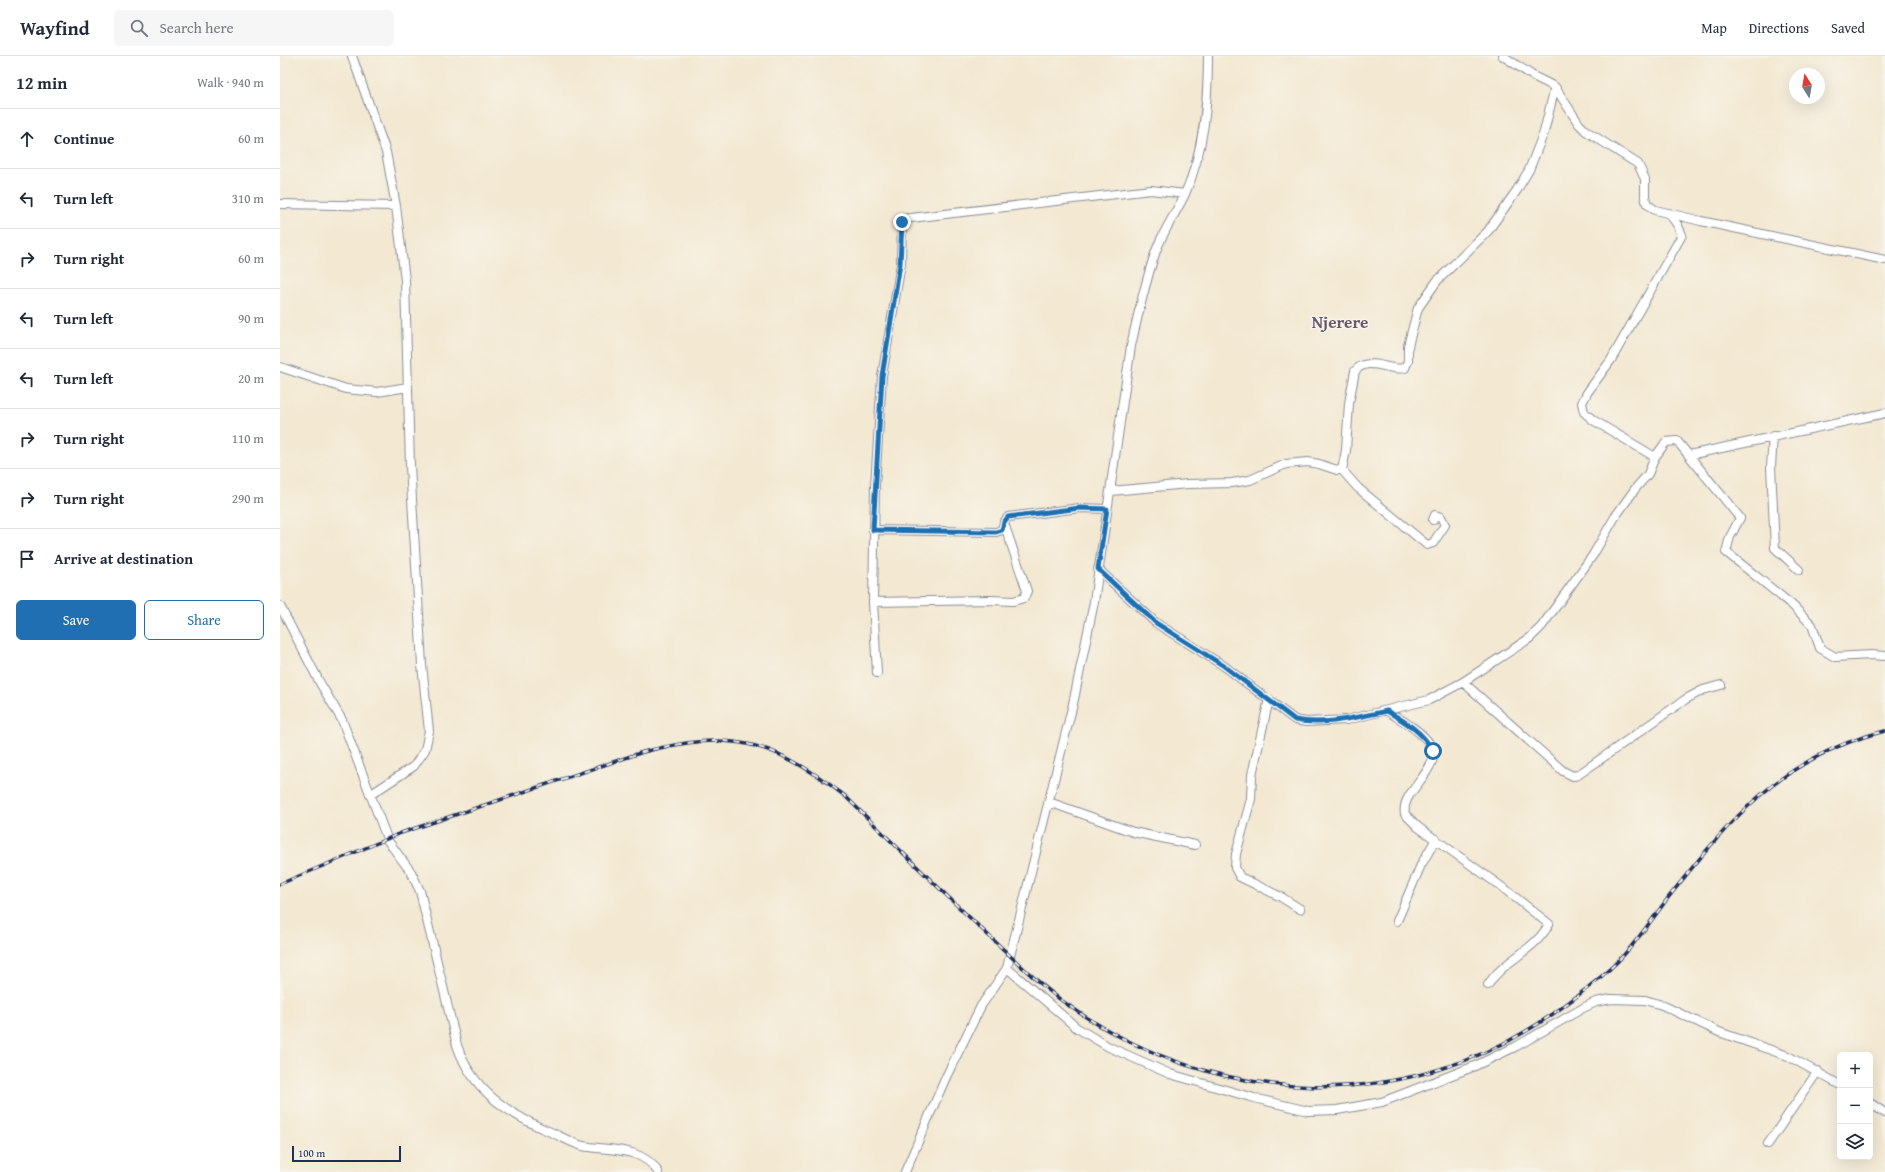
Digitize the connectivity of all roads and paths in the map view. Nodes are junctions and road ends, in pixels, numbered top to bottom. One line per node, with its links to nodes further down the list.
1 (352, 56): 7 (street)
2 (1208, 56): 5 (street)
3 (1503, 56): 4 (street)
4 (1555, 87): 8 (street); 16 (street)
5 (1185, 194): 17 (street); 21 (street)
6 (280, 204): 7 (street)
7 (396, 206): 11 (street)
8 (1669, 213): 9 (street); 15 (street)
9 (1885, 260)
10 (280, 368): 11 (street)
11 (408, 387): 32 (street)
12 (1885, 413): 13 (street)
13 (1773, 436): 14 (street); 23 (street)
14 (1689, 455): 15 (street); 26 (street)
15 (1655, 457): 28 (street)
16 (1342, 470): 17 (street); 19 (street)
17 (1111, 491): 18 (street)
18 (1107, 509): 20 (street); 22 (street)
19 (1433, 520)
20 (1004, 522): 21 (street); 24 (street)
21 (873, 530): 24 (street)
22 (1098, 569): 30 (street); 33 (street)
23 (1799, 570)
24 (874, 602): 27 (street)
25 (280, 606): 32 (street)
26 (1885, 656)
27 (877, 673)
28 (1463, 682): 29 (street); 31 (street)
29 (1721, 685)
30 (1269, 698): 31 (street); 36 (street)
31 (1387, 711): 34 (street)
32 (370, 795): 45 (street)
33 (1049, 802): 35 (street); 38 (street)
34 (1436, 839): 37 (street); 39 (street)
35 (1195, 846)
36 (1300, 909)
37 (1397, 921)
38 (1007, 968): 40 (street); 46 (street)
39 (1488, 985)
40 (1818, 1071): 41 (street); 44 (street)
41 (1837, 1083)
42 (1873, 1105): 43 (street)
43 (1885, 1113)
44 (1768, 1144)
45 (658, 1172)
46 (905, 1172)

